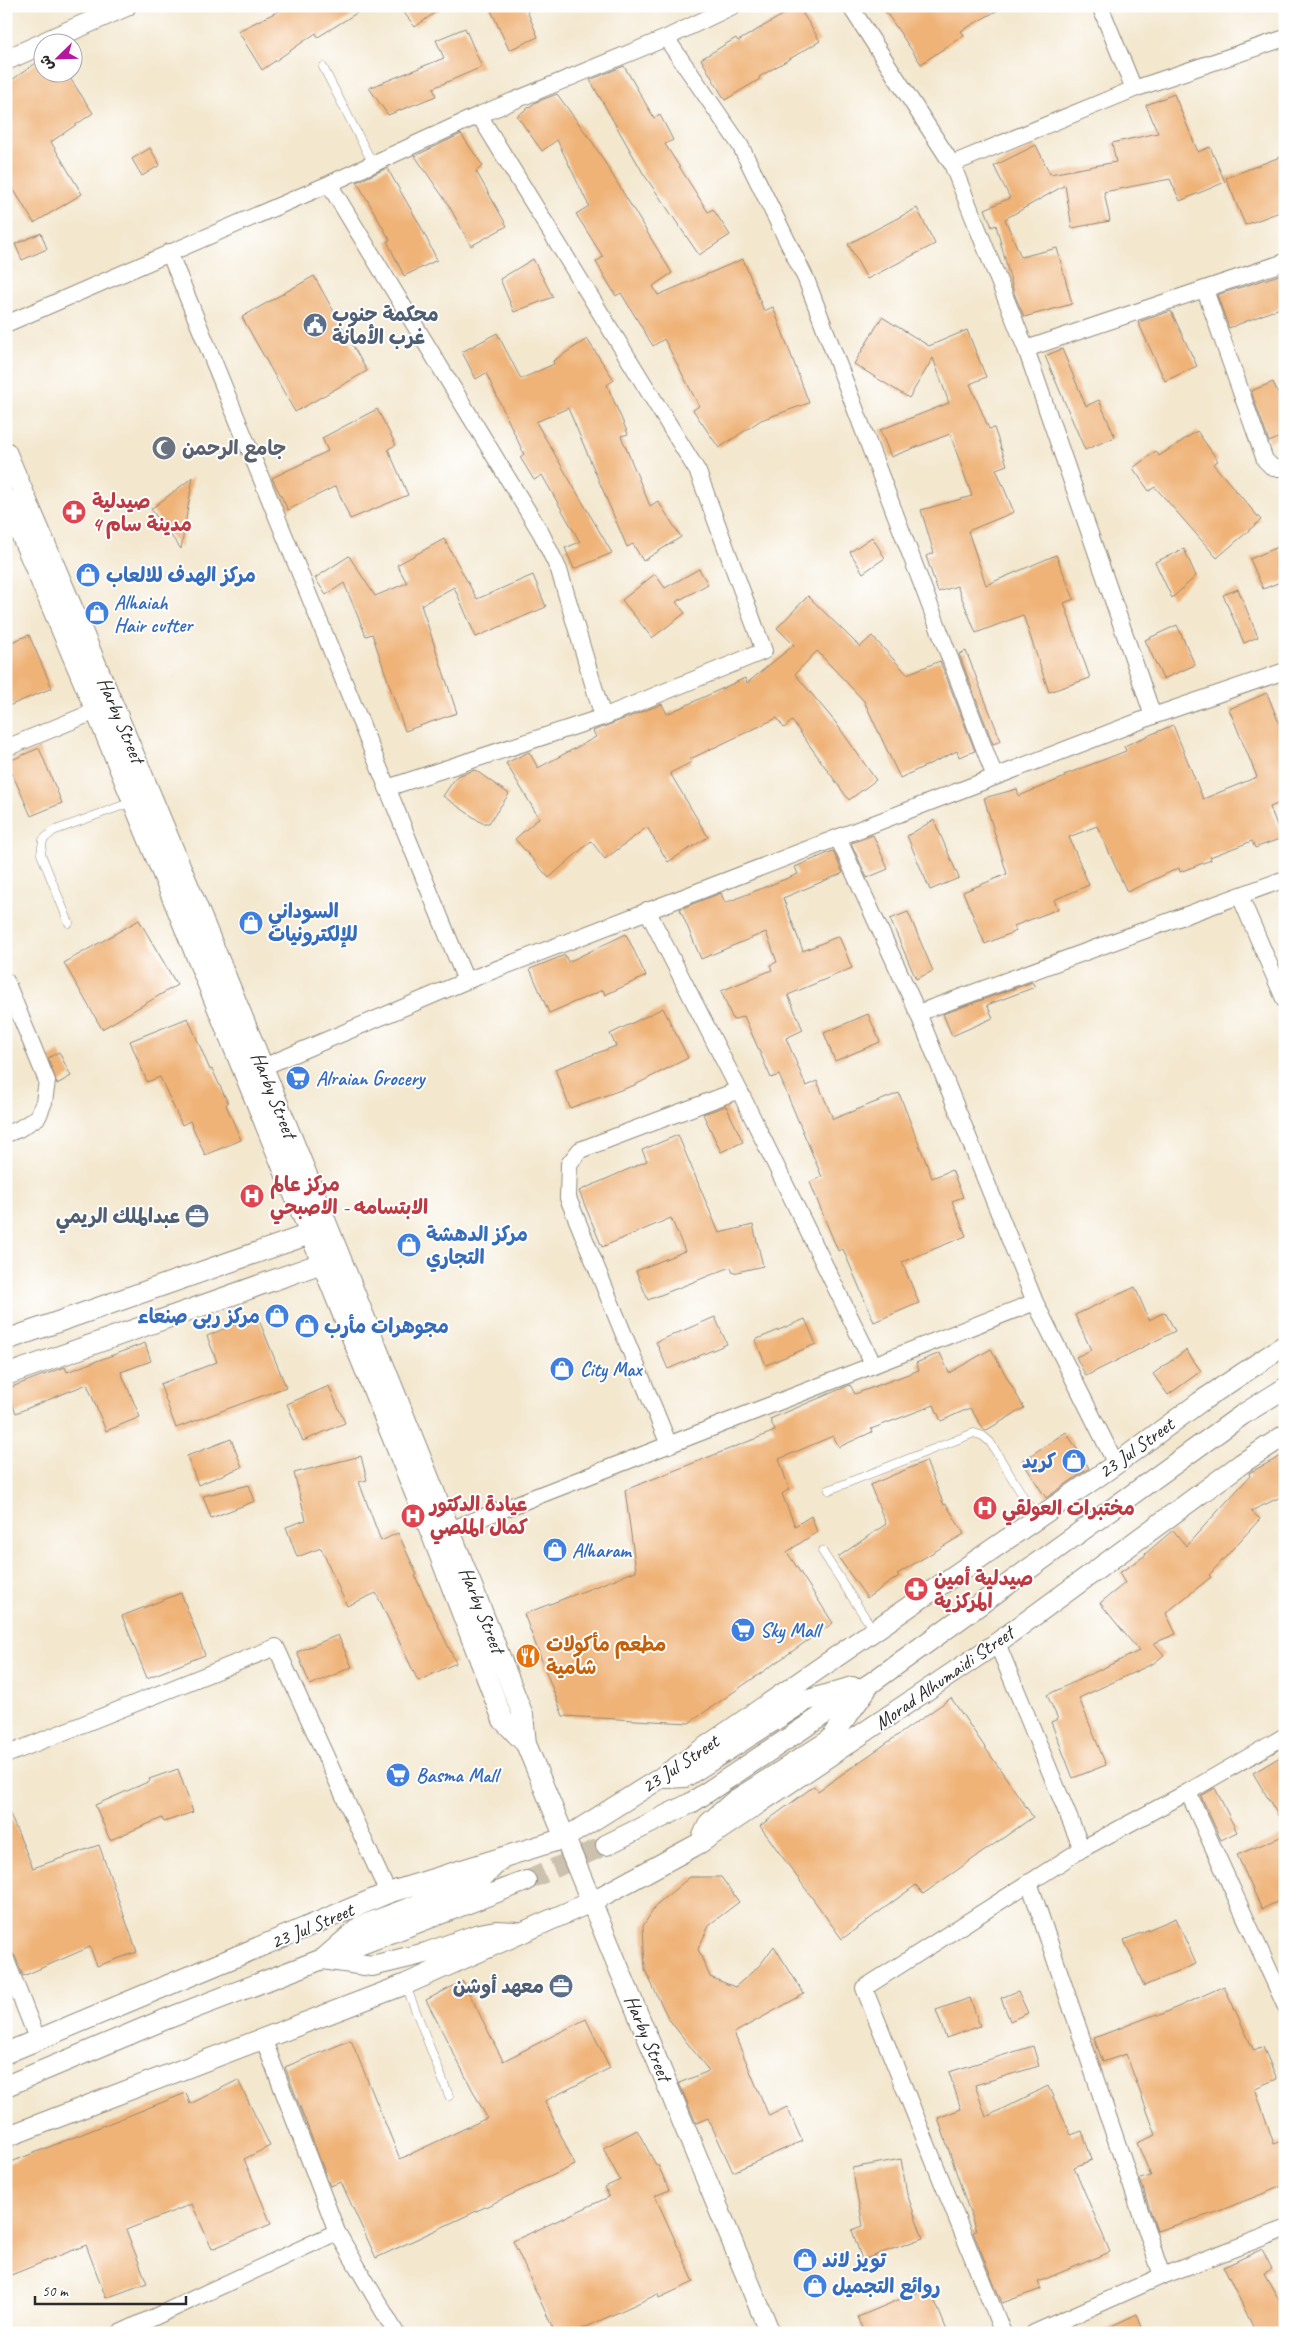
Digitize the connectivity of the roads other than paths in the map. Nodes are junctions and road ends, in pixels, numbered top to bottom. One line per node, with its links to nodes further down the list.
1 (126, 6): 5 (street)
2 (733, 6): 6 (street)
3 (850, 6): 14 (street)
4 (1100, 6): 11 (street)
5 (68, 32)
6 (666, 38): 12 (street); 29 (street)
7 (1285, 38): 11 (street)
8 (32, 48): 9 (street)
9 (6, 60)
10 (323, 67): 13 (lane)
11 (1134, 89): 14 (street)
12 (479, 116): 13 (street); 27 (street)
13 (373, 164): 15 (street)
14 (952, 164): 20 (street)
15 (329, 184): 16 (street); 27 (street)
16 (169, 252): 19 (street); 30 (street)
17 (1285, 262): 18 (street)
18 (1205, 290): 20 (street); 22 (street)
19 (6, 324)
20 (1026, 349): 26 (street)
21 (6, 452): 41 (street, Harby Street)
22 (1285, 468)
23 (6, 499): 25 (street, Harby Street)
24 (1285, 671): 26 (street)
25 (96, 711): 28 (street); 31 (street, Harby Street)
26 (1153, 716): 29 (street)
27 (603, 717): 30 (street)
28 (6, 748)
29 (995, 777): 32 (street)
30 (387, 788): 38 (street)
31 (133, 802): 36 (lane); 44 (street, Harby Street)
32 (838, 838): 35 (street); 40 (street)
33 (1285, 879): 34 (street)
34 (1240, 896): 39 (street); 40 (street)
35 (647, 910): 38 (street); 42 (street)
36 (69, 923)
37 (6, 981): 43 (street)
38 (466, 981): 41 (street)
39 (1284, 999)
40 (918, 1013): 46 (street)
41 (263, 1067): 59 (street, Harby Street)
42 (739, 1090): 50 (street); 55 (street)
43 (6, 1134)
44 (310, 1234): 45 (street, Harby Street); 47 (street)
45 (322, 1263): 51 (street); 65 (street, Harby Street)
46 (1035, 1302): 50 (street); 56 (street)
47 (6, 1340)
48 (1285, 1345): 52 (street, 23 Jul Street)
49 (1285, 1361): 52 (street)
50 (873, 1364): 55 (street)
51 (6, 1375)
52 (1234, 1379): 56 (street, 23 Jul Street)
53 (1285, 1388): 63 (street)
54 (1285, 1435): 62 (street, Morad Alhumaidi Street)
55 (669, 1445): 59 (street)
56 (1116, 1464): 58 (street, 23 Jul Street)
57 (829, 1490): 58 (lane)
58 (1037, 1518): 61 (street, 23 Jul Street)
59 (450, 1530): 65 (street, Harby Street)
60 (822, 1551): 61 (lane)
61 (874, 1630): 67 (street, 23 Jul Street)
62 (997, 1643): 70 (street, Morad Alhumaidi Street); 72 (street)
63 (874, 1681): 67 (street); 70 (street); 71 (street)
64 (1285, 1736): 68 (street)
65 (526, 1744): 69 (street, Harby Street)
66 (6, 1755): 76 (street)
67 (659, 1779): 69 (street, 23 Jul Street)
68 (1188, 1792): 72 (street); 82 (street)
69 (564, 1838): 73 (street, 23 Jul Street); 77 (street, Harby Street)
70 (700, 1843): 77 (street, Morad Alhumaidi Street)
71 (606, 1845)
72 (1082, 1849): 75 (street)
73 (502, 1857): 76 (street, 23 Jul Street); 79 (street)
74 (526, 1881): 79 (street)
75 (1028, 1882): 91 (street); 95 (street)
76 (388, 1893): 84 (street, 23 Jul Street)
77 (591, 1902): 78 (street); 94 (street, Harby Street)
78 (522, 1933): 79 (street); 81 (street)
79 (323, 1959): 86 (street)
80 (6, 1960): 84 (street)
81 (406, 1984): 83 (street); 87 (lane)
82 (1285, 2005)
83 (264, 2038): 88 (street); 90 (street)
84 (38, 2041): 85 (street, 23 Jul Street)
85 (6, 2054)
86 (6, 2086)
87 (449, 2096)
88 (6, 2138)
89 (1285, 2229): 91 (street)
90 (338, 2232): 92 (street); 93 (street)
91 (1162, 2276): 96 (street)
92 (120, 2333)
93 (396, 2333)
94 (770, 2333)
95 (1003, 2333)
96 (1034, 2333)

